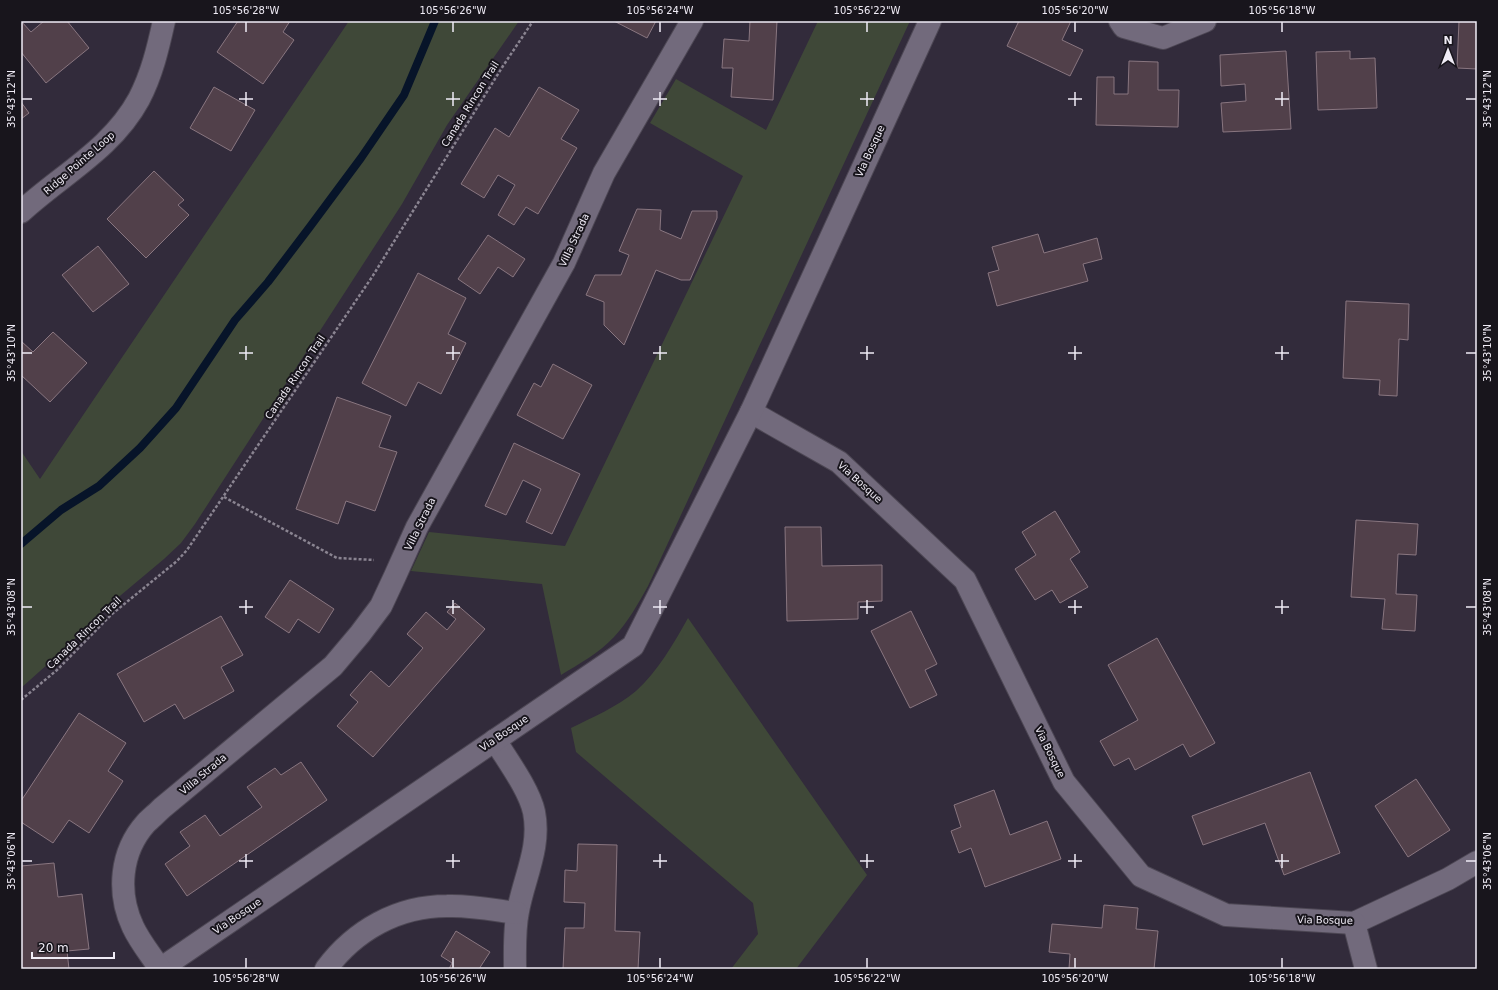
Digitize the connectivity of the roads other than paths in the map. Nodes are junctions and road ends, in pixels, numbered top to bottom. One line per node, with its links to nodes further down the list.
1 (164, 21): 6 (street, Ridge Pointe Loop)
2 (692, 21): 12 (street, Villa Strada)
3 (930, 21): 7 (street, Via Bosque)
4 (1120, 21): 5 (street)
5 (1205, 21)
6 (21, 212)
7 (751, 412): 8 (street, Via Bosque); 11 (street, Via Bosque)
8 (495, 740): 10 (street); 12 (street, Via Bosque)
9 (1477, 862): 11 (street, Via Bosque)
10 (517, 913): 13 (street); 14 (street)
11 (1354, 922): 15 (street)
12 (160, 969)
13 (326, 969)
14 (515, 969)
15 (1366, 969)

